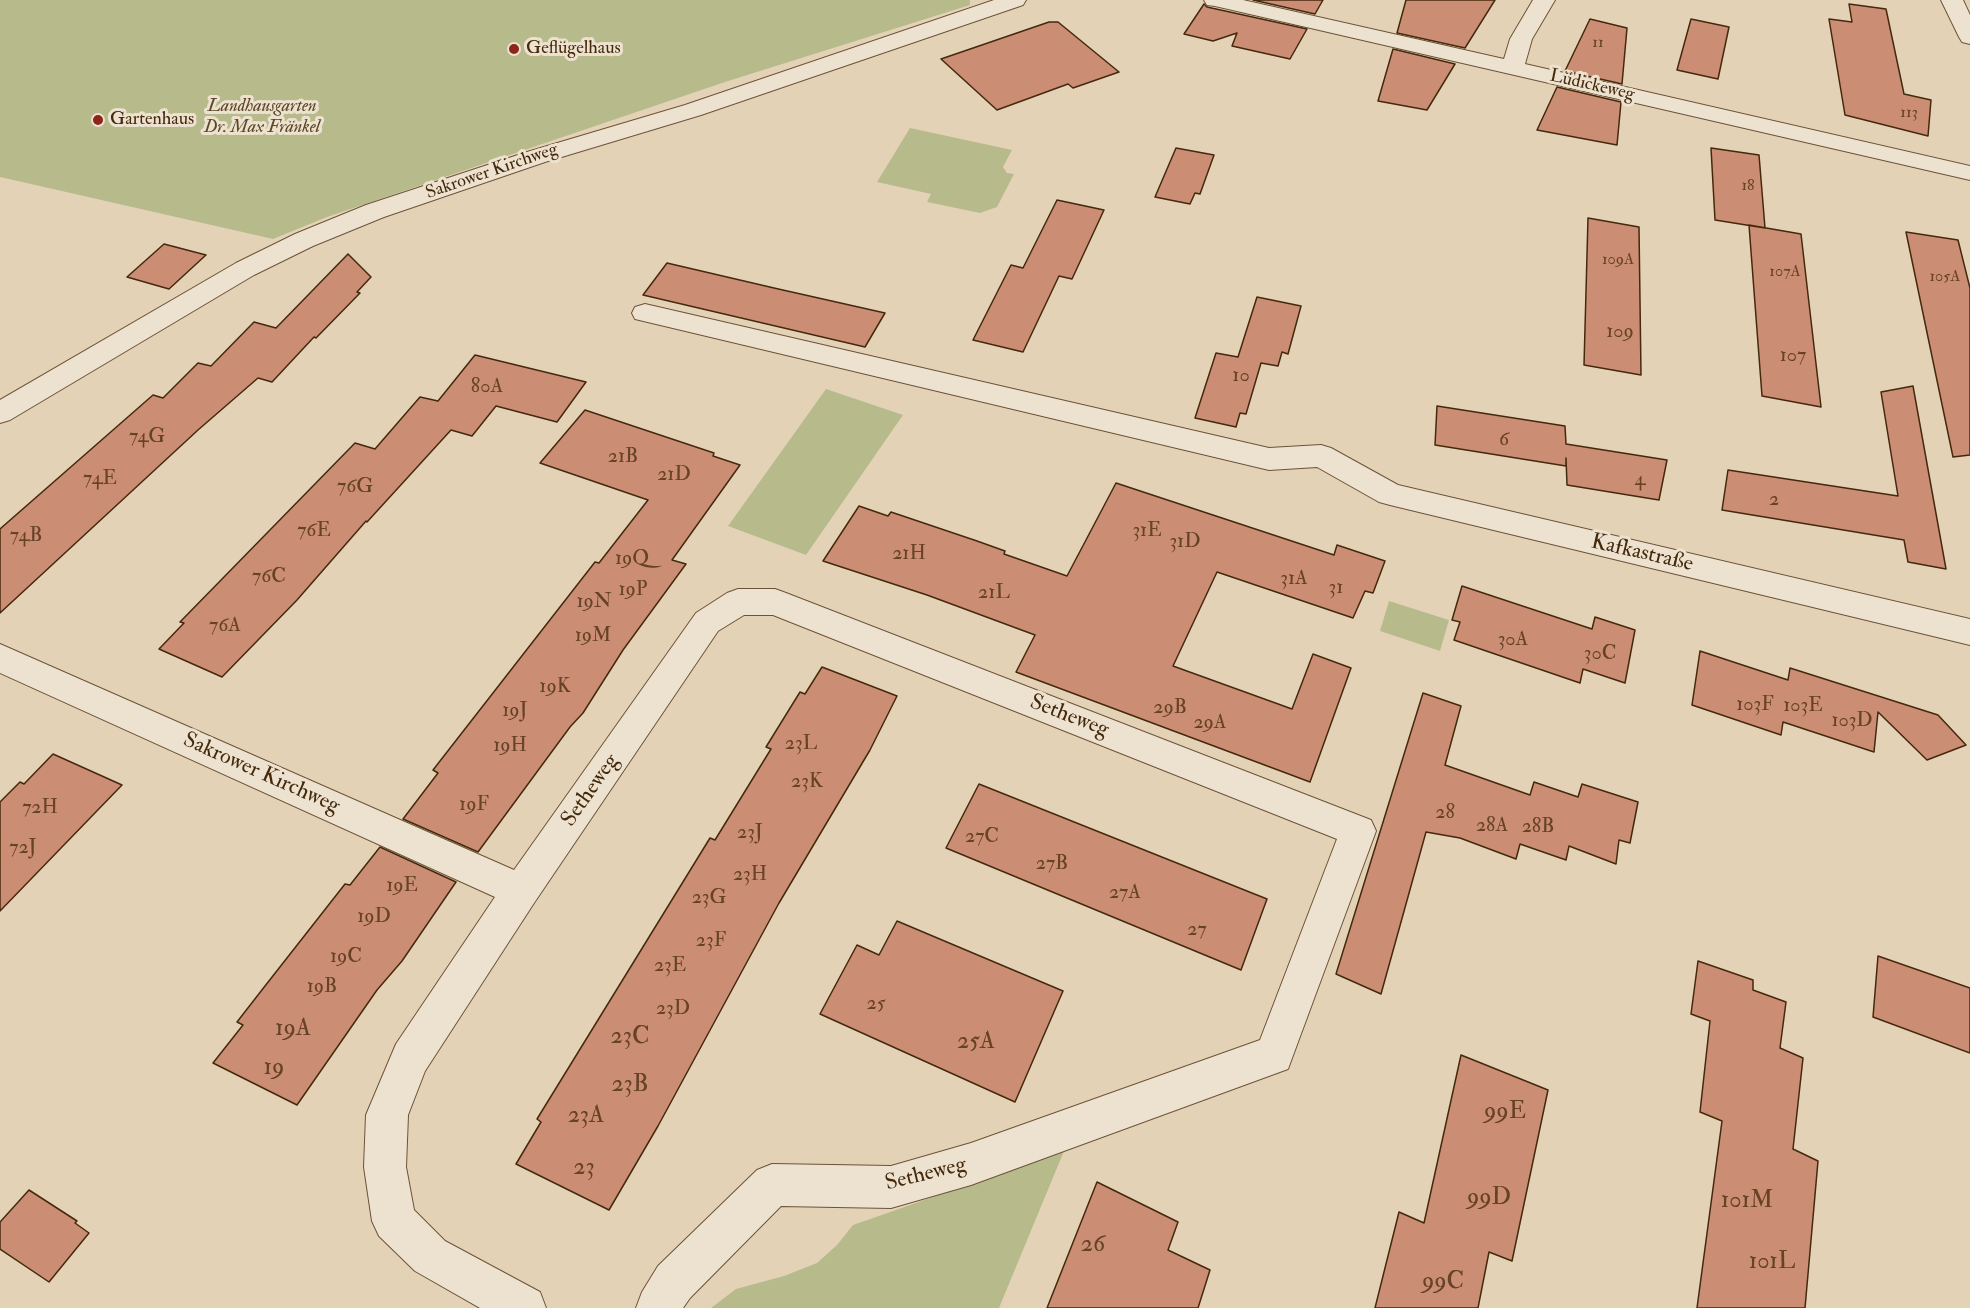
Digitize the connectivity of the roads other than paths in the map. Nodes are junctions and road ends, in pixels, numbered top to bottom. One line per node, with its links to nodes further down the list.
1 (1015, 0): 9 (street, Sakrower Kirchweg)
2 (1215, 0): 6 (street, Lüdickeweg)
3 (1544, 0): 6 (street)
4 (1952, 0): 5 (street)
5 (1970, 37)
6 (1513, 67): 7 (street, Lüdickeweg)
7 (1970, 173)
8 (645, 313): 10 (street, Kafkastraße)
9 (0, 412)
10 (1970, 632)
11 (0, 658): 12 (street, Sakrower Kirchweg)
12 (521, 891): 13 (street, Setheweg); 14 (street, Setheweg)
13 (524, 1308)
14 (658, 1308)

